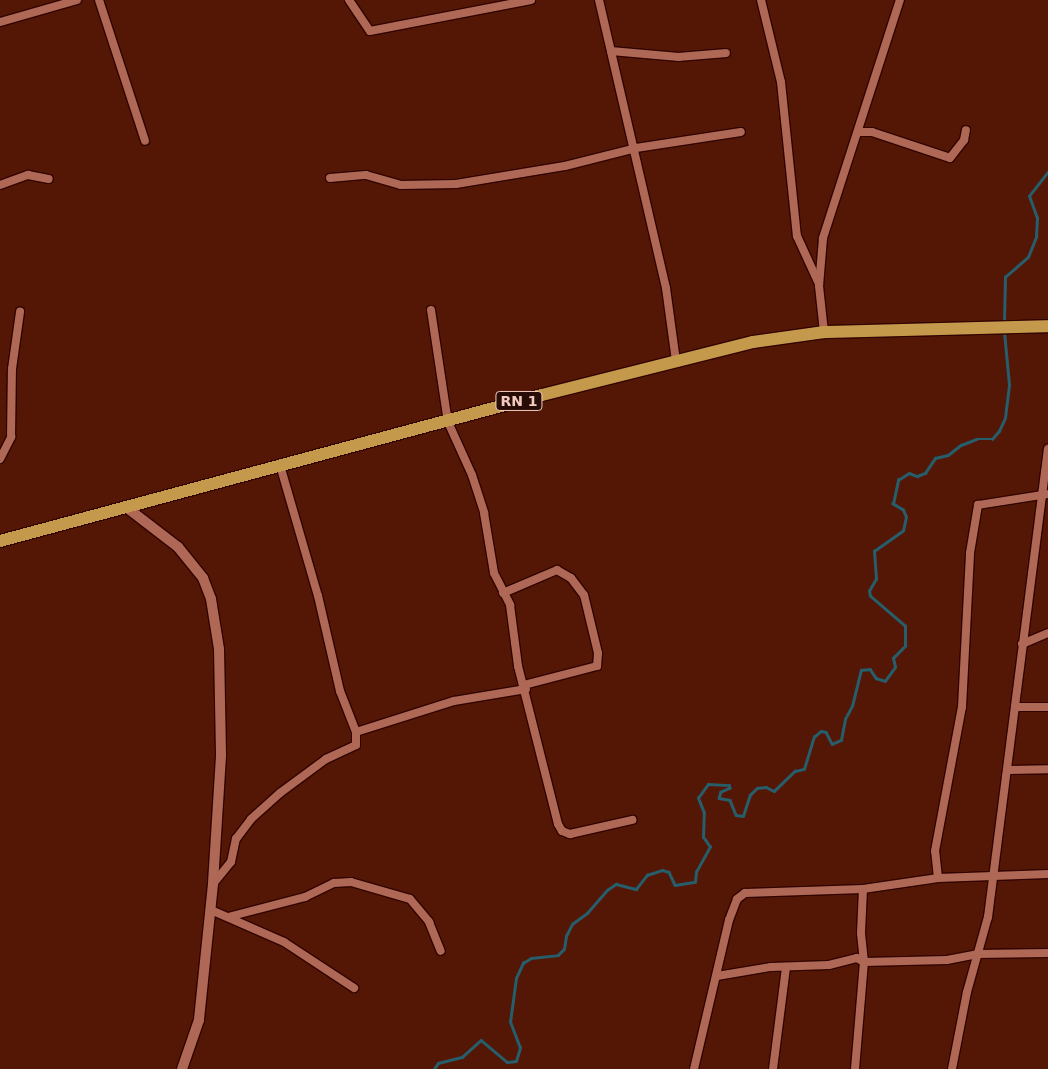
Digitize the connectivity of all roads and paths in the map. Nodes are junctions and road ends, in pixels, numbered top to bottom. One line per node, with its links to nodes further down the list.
1 (77, 0): 8 (street)
2 (99, 0): 14 (street)
3 (349, 0): 4 (street)
4 (531, 0)
5 (599, 0): 9 (street)
6 (761, 0): 19 (street)
7 (900, 0): 13 (street)
8 (0, 22)
9 (611, 51): 10 (street); 15 (street)
10 (726, 52)
11 (966, 130): 13 (street)
12 (741, 132): 15 (street)
13 (859, 132): 19 (street)
14 (145, 141)
15 (636, 148): 16 (street); 24 (street)
16 (330, 178)
17 (49, 179): 18 (street)
18 (0, 185)
19 (819, 286): 23 (street)
20 (431, 310): 25 (street)
21 (20, 312): 27 (street)
22 (1048, 326): 23 (main road, RN 1)
23 (824, 332): 24 (main road, RN 1)
24 (676, 361): 25 (main road, RN 1)
25 (448, 422): 28 (main road, RN 1); 32 (street)
26 (1048, 449): 29 (street)
27 (0, 459)
28 (280, 465): 30 (main road, RN 1); 38 (street)
29 (1045, 494): 34 (street); 44 (street)
30 (126, 507): 31 (main road, RN 1); 45 (street)
31 (0, 541)
32 (503, 593): 35 (street); 35 (street)
33 (1048, 633): 34 (street)
34 (1022, 644): 36 (street)
35 (525, 687): 38 (street); 41 (street)
36 (1015, 707): 37 (street); 40 (street)
37 (1048, 707)
38 (356, 732): 45 (street)
39 (1048, 769): 40 (street)
40 (1009, 770): 43 (street)
41 (632, 820)
42 (1048, 874): 43 (street)
43 (993, 877): 44 (street); 51 (street)
44 (938, 878): 46 (street)
45 (213, 884): 47 (street)
46 (863, 889): 52 (street); 54 (street)
47 (211, 910): 48 (street); 56 (street)
48 (228, 917): 49 (street); 55 (street)
49 (441, 951)
50 (1048, 953): 51 (street)
51 (976, 954): 52 (street); 60 (street)
52 (864, 962): 53 (street); 59 (street)
53 (786, 967): 54 (street); 58 (street)
54 (718, 976): 57 (street)
55 (354, 988)
56 (182, 1069)
57 (694, 1069)
58 (773, 1069)
59 (855, 1069)
60 (952, 1069)

